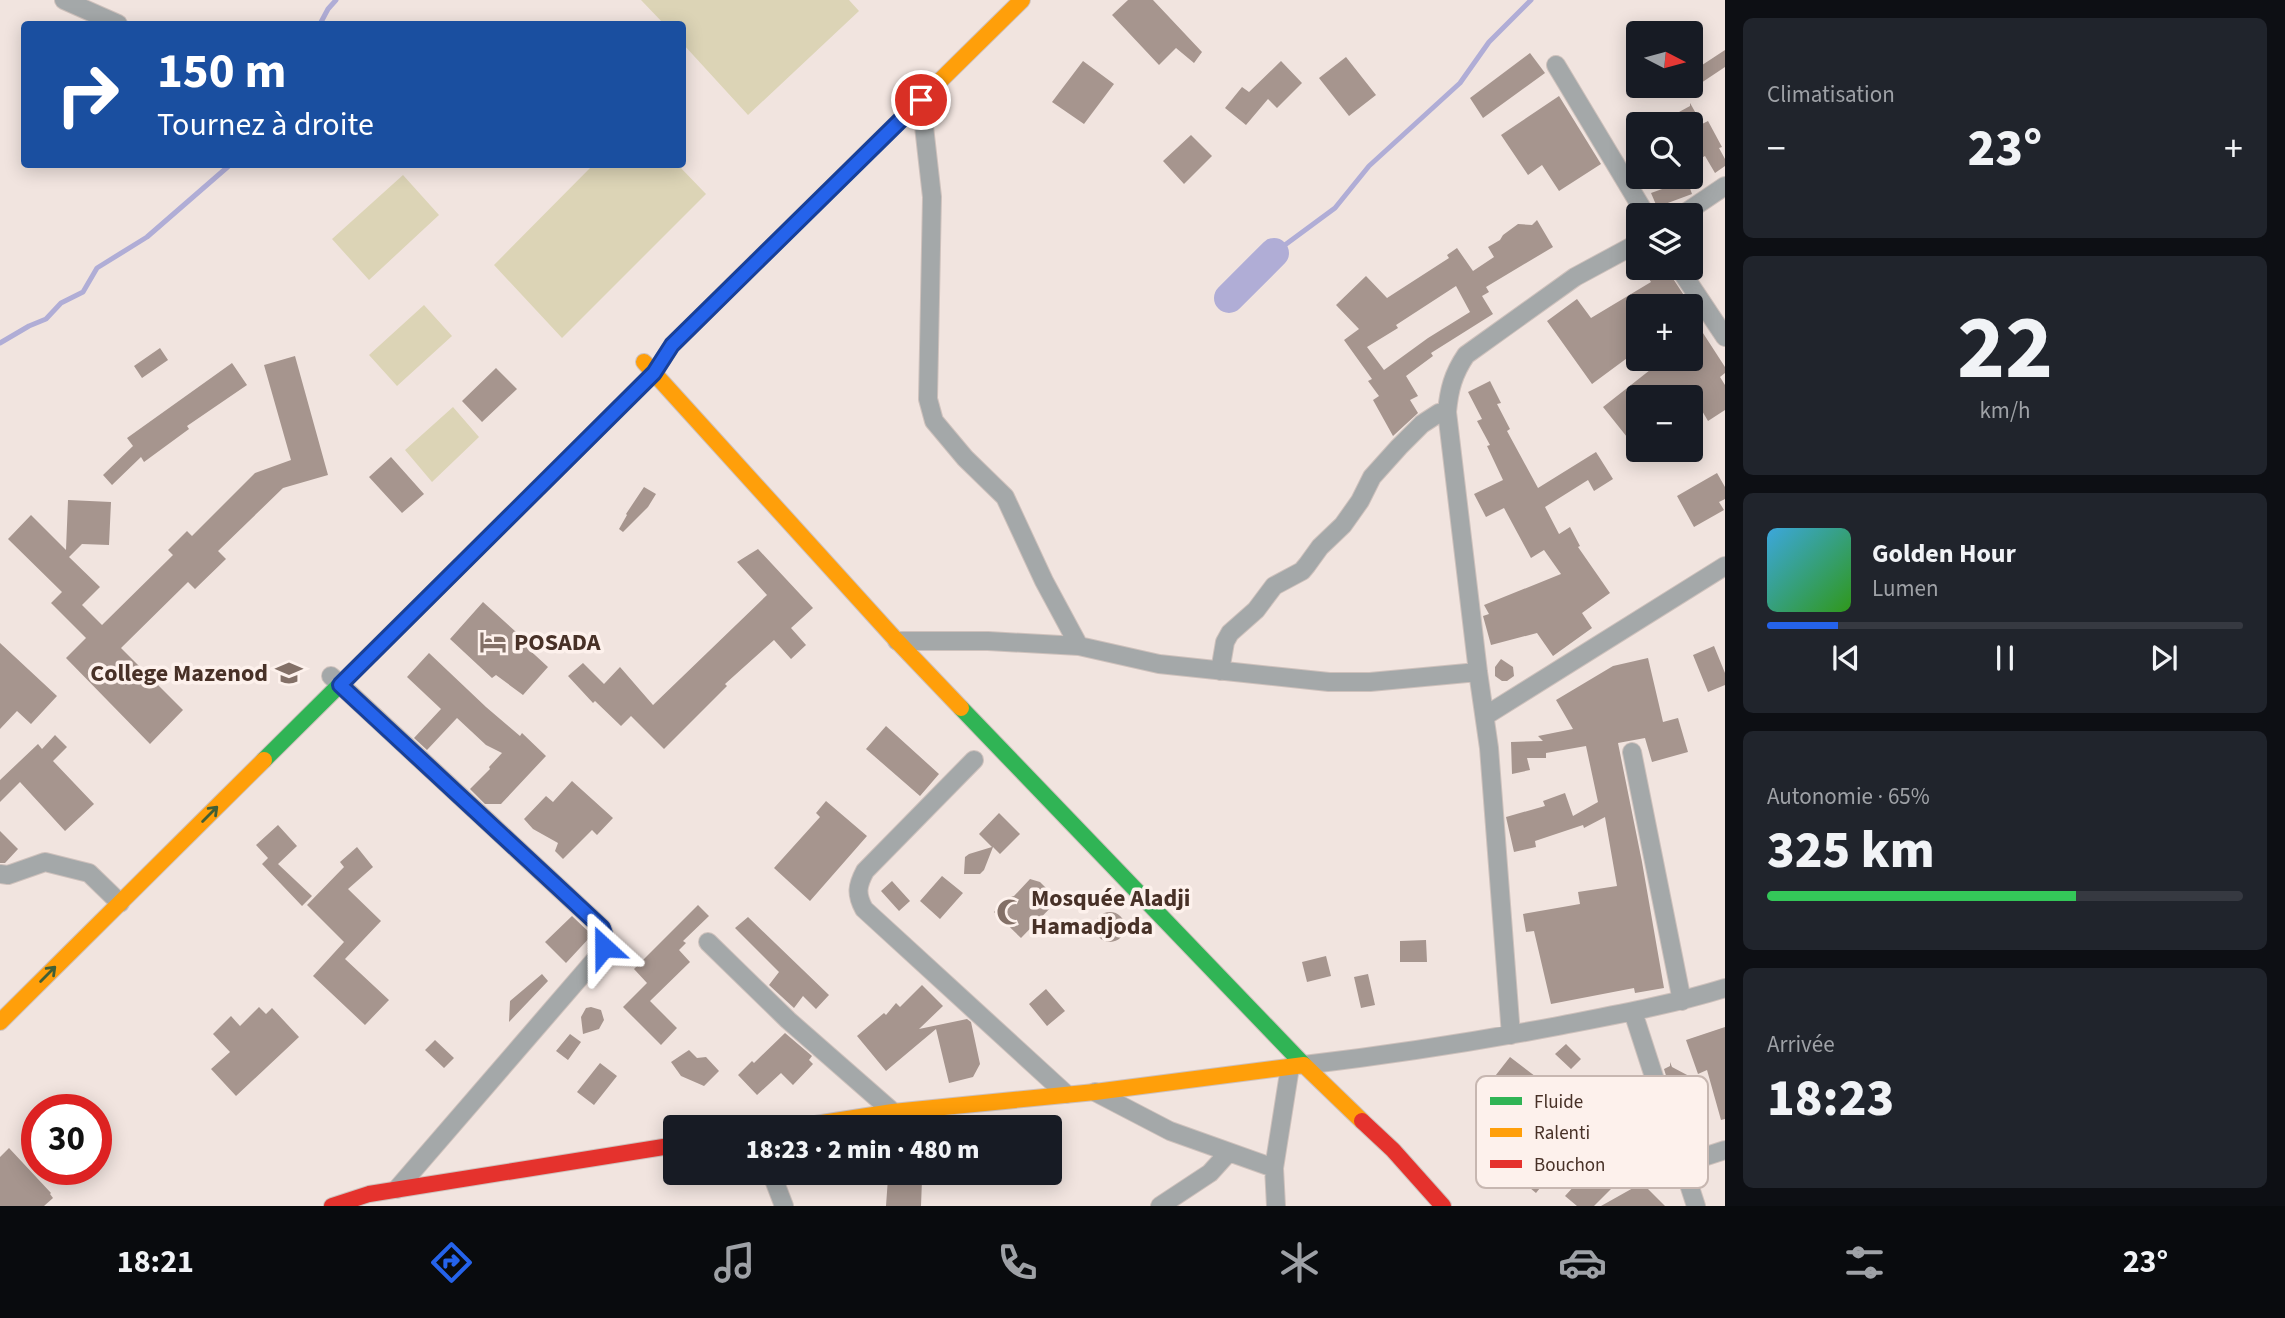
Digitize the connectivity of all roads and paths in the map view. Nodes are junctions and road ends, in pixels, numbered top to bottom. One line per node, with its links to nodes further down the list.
1 (64, 0): 3 (street)
2 (1022, 0): 5 (street)
3 (111, 21)
4 (1556, 65): 7 (street)
5 (921, 100): 12 (street); 16 (street)
6 (1725, 186): 8 (street)
7 (1639, 203)
8 (1700, 203)
9 (1626, 249): 13 (street)
10 (1687, 280): 11 (street)
11 (1725, 337)
12 (649, 368): 15 (street); 19 (street)
13 (1447, 412): 17 (street); 18 (street)
14 (1725, 566): 20 (street)
15 (897, 641): 16 (street); 32 (street)
16 (1079, 646): 17 (street)
17 (1220, 671): 18 (street)
18 (1478, 672): 20 (street)
19 (335, 680): 24 (street); 45 (street)
20 (1485, 716): 31 (street)
21 (1632, 752): 28 (street)
22 (974, 760): 35 (street)
23 (0, 874): 24 (street)
24 (115, 898): 27 (street); 30 (street, one-way to 24)
25 (708, 942): 36 (street)
26 (1725, 988): 28 (street)
27 (0, 1001)
28 (1682, 1001): 29 (street)
29 (1633, 1012): 31 (street); 33 (street)
30 (0, 1022)
31 (1511, 1035): 32 (street)
32 (1297, 1066): 34 (street); 42 (street); 50 (street)
33 (1654, 1076)
34 (1095, 1092): 35 (street); 40 (street)
35 (1066, 1094): 36 (street)
36 (893, 1112): 37 (street)
37 (874, 1115)
38 (663, 1147): 45 (street)
39 (1725, 1150): 41 (street)
40 (1229, 1152): 42 (street); 48 (street)
41 (1708, 1156)
42 (1275, 1168): 49 (street)
43 (777, 1185): 47 (street)
44 (1690, 1188): 51 (street)
45 (397, 1189): 46 (street)
46 (332, 1206)
47 (784, 1206)
48 (1160, 1206)
49 (1276, 1206)
50 (1443, 1206)
51 (1696, 1206)

